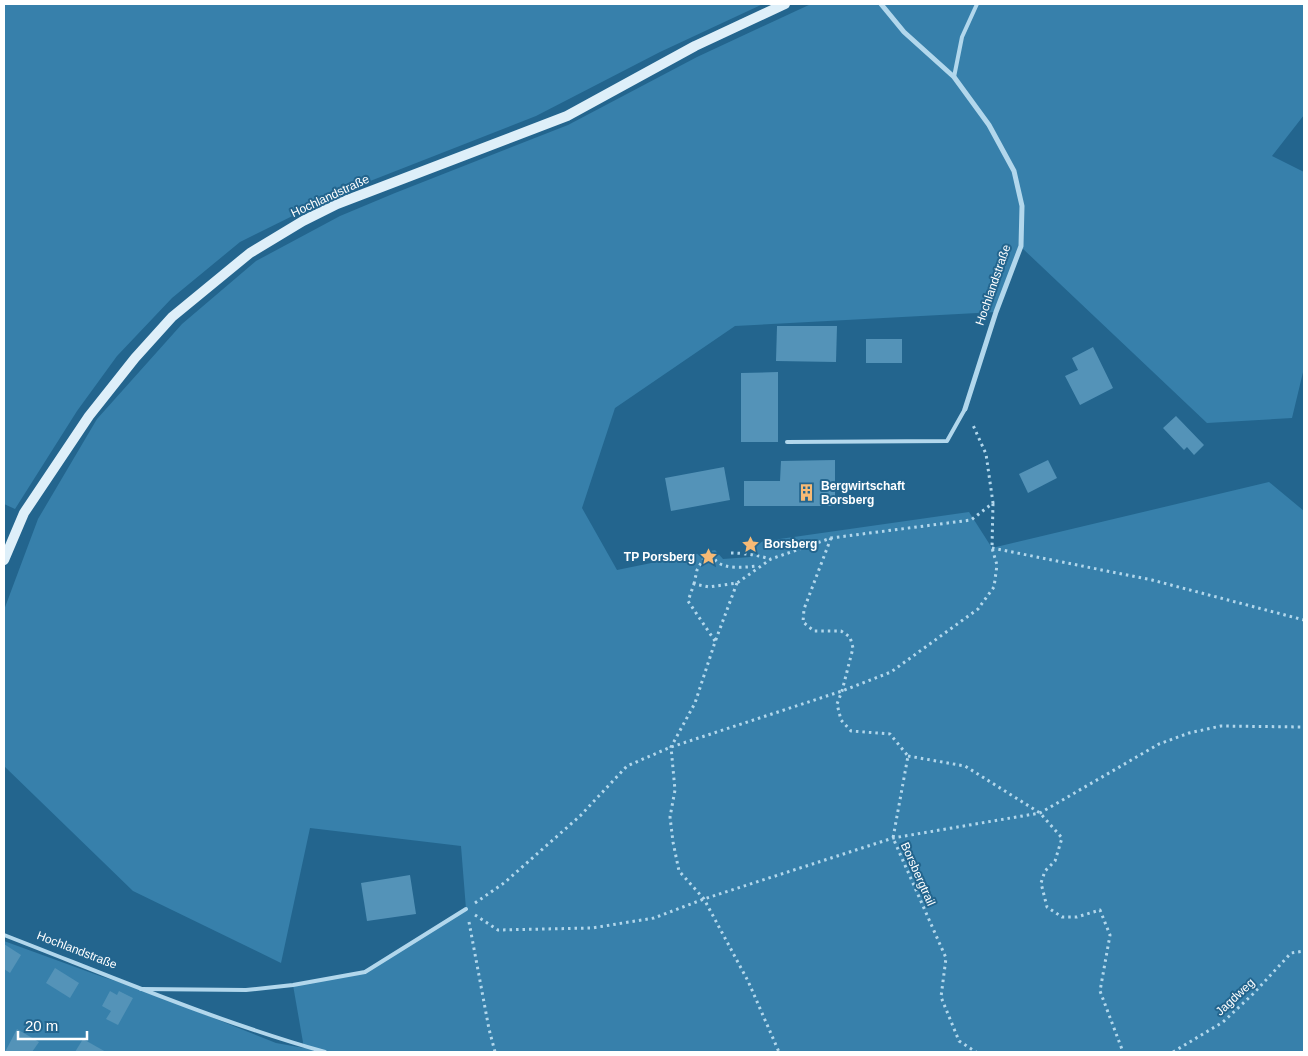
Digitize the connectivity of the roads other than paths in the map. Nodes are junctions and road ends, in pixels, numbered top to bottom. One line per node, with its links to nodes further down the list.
1 (785, 4): 7 (street, Hochlandstraße)
2 (882, 4): 4 (street, Hochlandstraße)
3 (977, 4): 4 (lane)
4 (954, 77): 5 (street, Hochlandstraße)
5 (966, 409): 6 (lane)
6 (787, 442)
7 (4, 560)
8 (466, 909): 10 (lane)
9 (4, 935): 10 (lane, Hochlandstraße)
10 (141, 989): 11 (lane, Hochlandstraße)
11 (325, 1052)

